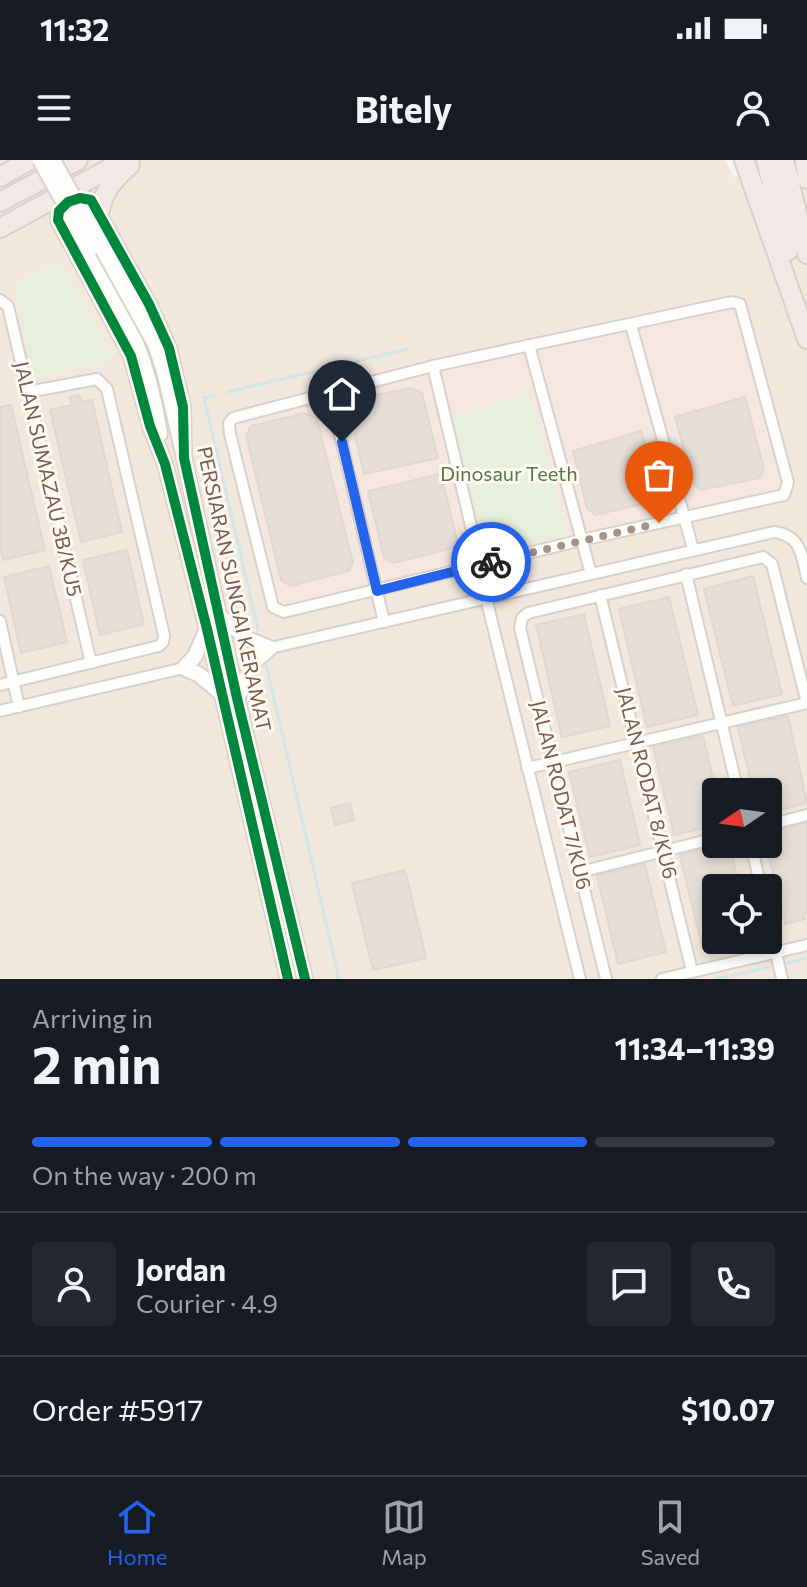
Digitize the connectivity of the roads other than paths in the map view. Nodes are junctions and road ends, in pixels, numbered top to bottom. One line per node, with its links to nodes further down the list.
1 (30, 160): 11 (highway)
2 (40, 160): 13 (street, bridge)
3 (53, 160): 13 (street, bridge)
4 (78, 160): 14 (highway)
5 (125, 160): 17 (highway)
6 (134, 160): 16 (highway)
7 (744, 160): 22 (highway)
8 (766, 160): 21 (highway)
9 (784, 160): 18 (highway)
10 (805, 160): 12 (highway)
11 (0, 177)
12 (807, 179)
13 (59, 183): 15 (highway); 27 (street, bridge); 28 (street, bridge)
14 (0, 202)
15 (0, 214)
16 (99, 215): 27 (street, PERSIARAN SUNGAI KERAMAT); 28 (street, PERSIARAN SUNGAI KERAMAT)
17 (0, 228)
18 (807, 254)
19 (0, 300): 25 (street, JALAN SUMAZAU 3B/KU5)
20 (631, 325): 23 (street); 29 (street); 29 (street)
21 (807, 328)
22 (807, 339)
23 (529, 345): 24 (street); 30 (street)
24 (433, 366): 26 (street); 32 (street)
25 (28, 392): 44 (street, JALAN SUMAZAU 3B/KU5); 44 (street)
26 (330, 392): 36 (street); 36 (street)
27 (184, 458): 39 (street, PERSIARAN SUNGAI KERAMAT)
28 (165, 462): 42 (street, PERSIARAN SUNGAI KERAMAT)
29 (685, 518): 30 (street); 31 (street)
30 (582, 540): 32 (street); 33 (street)
31 (693, 549): 33 (street); 35 (street)
32 (480, 564): 36 (street)
33 (591, 574): 38 (street)
34 (686, 574): 37 (street); 50 (street); 53 (street)
35 (807, 578)
36 (377, 591): 41 (street)
37 (600, 595): 54 (street, JALAN RODAT 8/KU6); 55 (street, JALAN RODAT 7/KU6)
38 (486, 598): 41 (street); 56 (street)
39 (218, 615): 43 (street); 49 (street, PERSIARAN SUNGAI KERAMAT)
40 (0, 621): 46 (street)
41 (384, 622): 43 (street)
42 (207, 629): 45 (street); 48 (street, PERSIARAN SUNGAI KERAMAT)
43 (270, 648): 49 (street)
44 (91, 663): 46 (street)
45 (184, 668): 48 (street); 51 (street)
46 (14, 681): 47 (street); 51 (street)
47 (0, 685)
48 (222, 693): 64 (street, PERSIARAN SUNGAI KERAMAT)
49 (237, 698): 62 (street, PERSIARAN SUNGAI KERAMAT)
50 (807, 703): 53 (street)
51 (19, 707): 52 (street)
52 (0, 711)
53 (722, 723): 54 (street); 57 (street)
54 (636, 742): 55 (street); 61 (street, JALAN RODAT 8/KU6)
55 (554, 762): 56 (street); 63 (street, JALAN RODAT 7/KU6)
56 (527, 768): 72 (street)
57 (735, 778)
58 (807, 815): 59 (street)
59 (782, 821)
60 (702, 842): 61 (street)
61 (664, 851): 63 (street); 69 (street, JALAN RODAT 8/KU6)
62 (279, 869): 64 (street); 71 (street, PERSIARAN SUNGAI KERAMAT)
63 (580, 872): 73 (street, JALAN RODAT 7/KU6)
64 (266, 886): 70 (street, PERSIARAN SUNGAI KERAMAT)
65 (807, 945): 66 (street)
66 (782, 951)
67 (767, 954): 69 (street)
68 (776, 954): 75 (street)
69 (692, 971): 74 (street)
70 (288, 979)
71 (305, 979)
72 (580, 979)
73 (606, 979)
74 (662, 979)
75 (782, 979)

